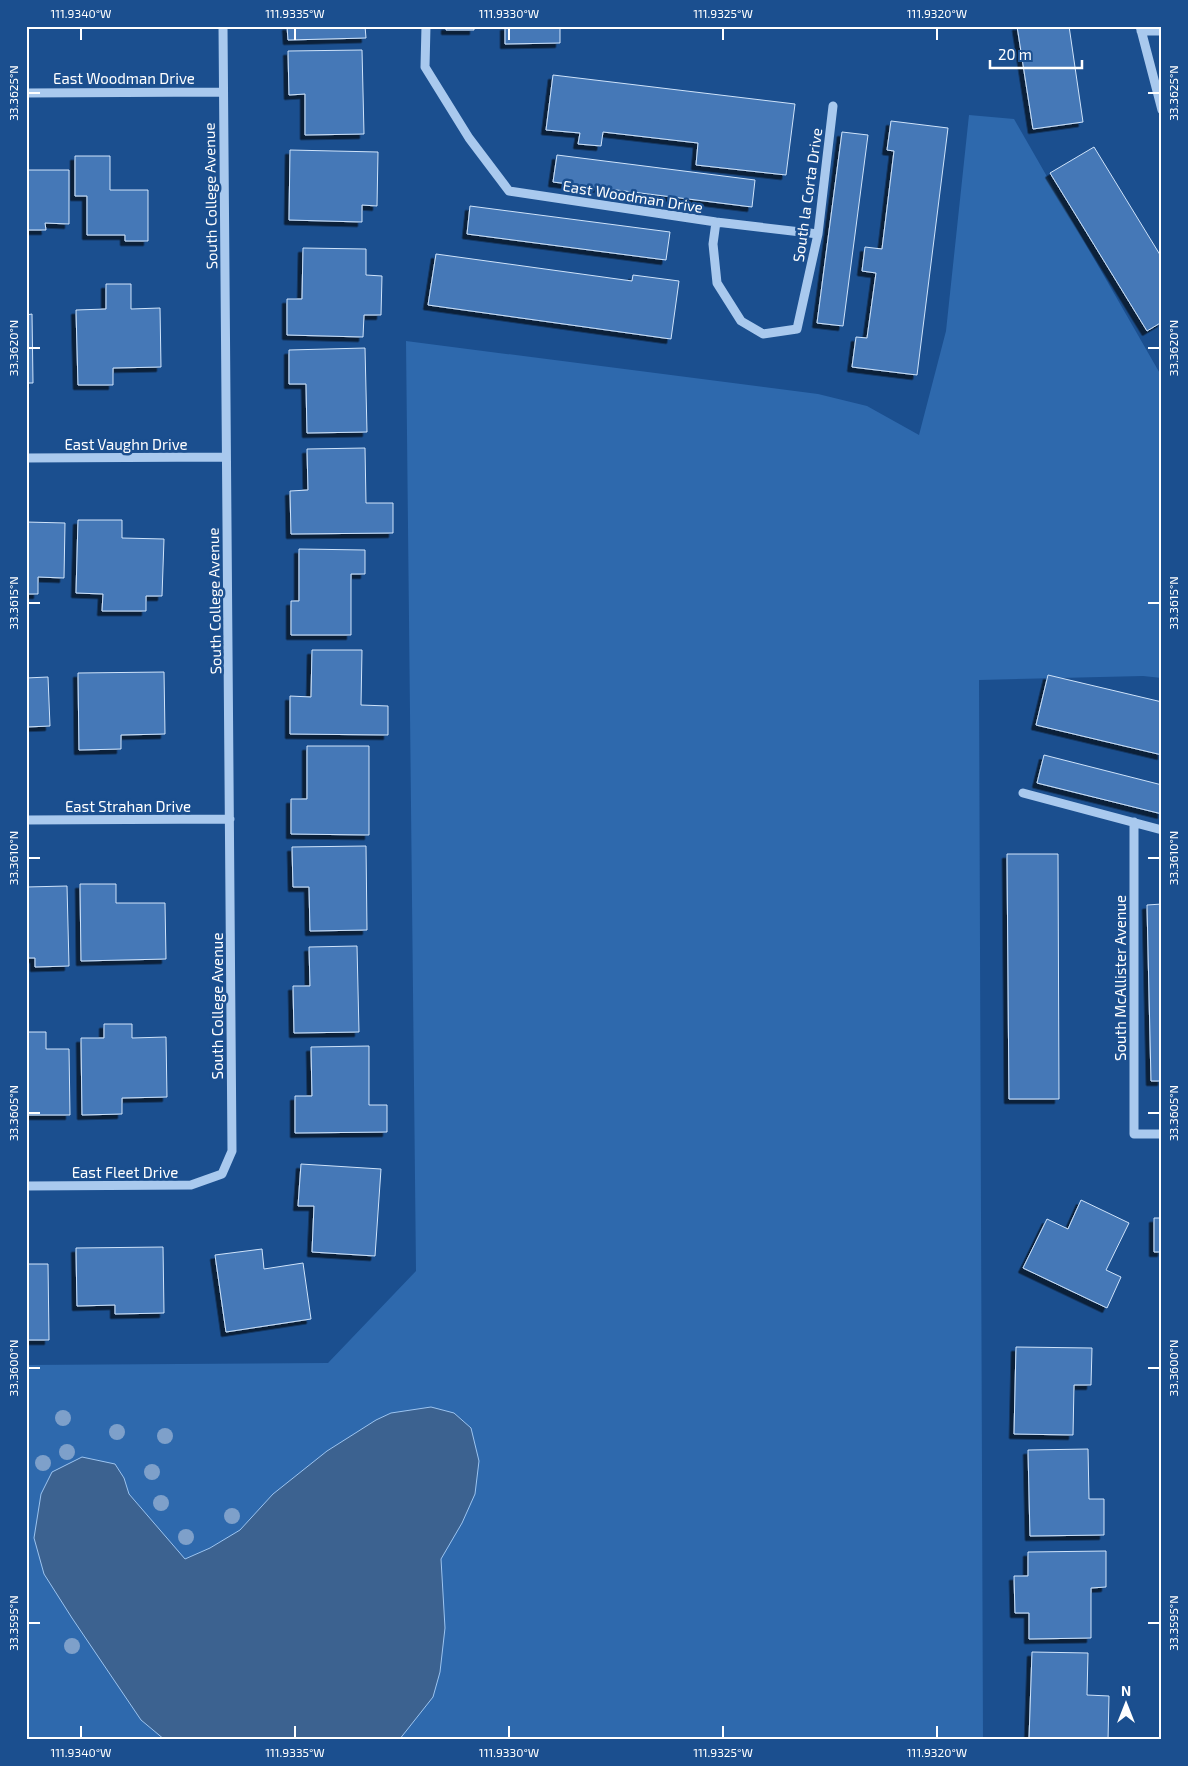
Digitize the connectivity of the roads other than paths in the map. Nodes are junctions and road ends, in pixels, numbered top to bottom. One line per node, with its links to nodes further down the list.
1 (223, 26): 5 (street, South College Avenue)
2 (426, 26): 9 (street, East Woodman Drive)
3 (1141, 29): 4 (street); 8 (street)
4 (1162, 31)
5 (223, 92): 6 (street, East Woodman Drive); 11 (street, South College Avenue)
6 (26, 93)
7 (832, 106): 10 (street, South la Corta Drive)
8 (1162, 110)
9 (716, 222): 10 (street, East Woodman Drive); 10 (street, South la Corta Drive)
10 (818, 234)
11 (226, 457): 12 (street, East Vaughn Drive); 14 (street, South College Avenue)
12 (26, 458)
13 (1024, 793): 16 (street)
14 (230, 819): 15 (street, East Strahan Drive); 19 (street, South College Avenue)
15 (26, 820)
16 (1134, 822): 17 (street); 18 (street, South McAllister Avenue)
17 (1162, 830)
18 (1162, 1134)
19 (222, 1174): 20 (street, East Fleet Drive)
20 (26, 1186)

